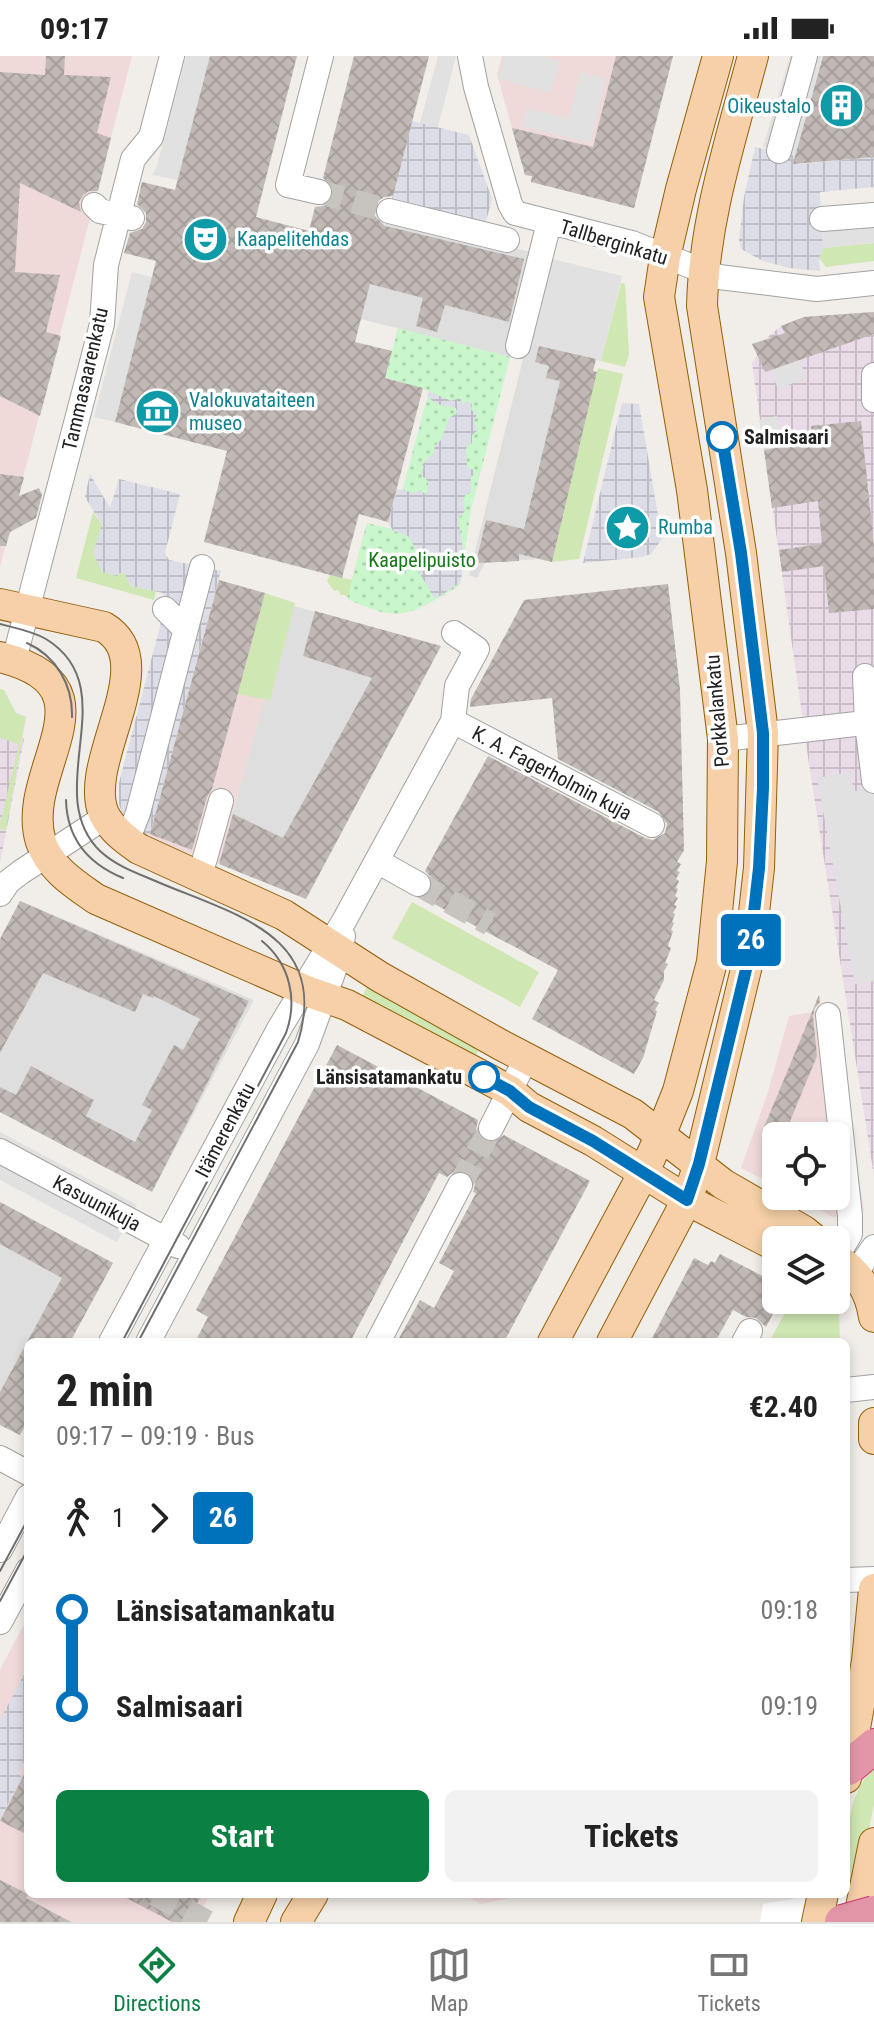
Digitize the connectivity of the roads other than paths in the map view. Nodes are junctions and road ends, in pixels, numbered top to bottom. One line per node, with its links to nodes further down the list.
1 (172, 56): 13 (street, Tammasaarenkatu)
2 (321, 56): 8 (street)
3 (470, 56): 11 (street)
4 (718, 56): 16 (main road, Porkkalankatu)
5 (753, 56): 17 (main road, Porkkalankatu)
6 (805, 56): 7 (street)
7 (779, 151)
8 (319, 192)
9 (94, 205): 13 (street)
10 (389, 211): 11 (street)
11 (515, 213): 15 (street, Tallberginkatu)
12 (874, 215): 14 (street)
13 (126, 216): 23 (street, Tammasaarenkatu)
14 (822, 219)
15 (549, 223): 16 (street, Tallberginkatu); 19 (street)
16 (665, 257): 17 (street, Tallberginkatu); 32 (main road, Porkkalankatu)
17 (703, 272): 18 (street, Tallberginkatu); 31 (main road, Porkkalankatu)
18 (874, 283)
19 (518, 346)
20 (874, 375): 21 (street)
21 (874, 400)
22 (202, 567): 25 (street)
23 (14, 606): 27 (street, Tammasaarenkatu); 35 (main road)
24 (165, 609): 25 (street)
25 (185, 629): 35 (street)
26 (454, 633): 29 (street, Itämerenkatu)
27 (7, 658): 37 (main road)
28 (865, 676): 30 (street)
29 (453, 721): 36 (street, K. A. Fagerholmin kuja); 38 (street, Itämerenkatu)
30 (870, 723): 31 (street); 33 (street)
31 (763, 733): 32 (street); 50 (main road, Porkkalankatu)
32 (723, 739): 48 (main road, Porkkalankatu)
33 (874, 781)
34 (221, 801): 39 (street)
35 (118, 824): 37 (street); 39 (main road)
36 (652, 825)
37 (47, 855): 41 (street); 43 (main road)
38 (377, 861): 40 (street); 42 (street, Itämerenkatu)
39 (200, 876): 42 (main road)
40 (418, 884)
41 (0, 894)
42 (338, 939): 43 (street, Itämerenkatu); 45 (main road)
43 (313, 993): 46 (main road); 56 (street, Itämerenkatu); 60 (street, Itämerenkatu)
44 (828, 1015): 55 (street)
45 (526, 1059): 46 (street); 48 (main road)
46 (510, 1091): 47 (street); 51 (main road)
47 (491, 1128)
48 (660, 1136): 50 (main road); 51 (main road, Porkkalankatu)
49 (0, 1151): 56 (street, Kasuunikuja)
50 (699, 1164): 53 (main road, Porkkalankatu); 54 (main road)
51 (644, 1172): 53 (main road); 66 (main road, Porkkalankatu)
52 (460, 1185): 65 (street)
53 (687, 1200): 57 (main road); 67 (main road, Porkkalankatu)
54 (795, 1226)
55 (850, 1226)
56 (166, 1239): 60 (street, Kasuunikuja); 63 (street, Itämerenkatu)
57 (762, 1239)
58 (874, 1247): 59 (street)
59 (850, 1259)
60 (190, 1263): 64 (street, Itämerenkatu)
61 (850, 1271): 62 (main road)
62 (874, 1317)
63 (113, 1338)
64 (150, 1338)
65 (380, 1338)
66 (555, 1338)
67 (614, 1338)
68 (874, 1387): 69 (street)
69 (850, 1390)
70 (874, 1423): 71 (main road)
71 (874, 1439)
72 (0, 1458): 73 (street)
73 (24, 1471)
74 (24, 1505): 75 (street)
75 (0, 1550)
76 (24, 1577): 80 (street)
77 (874, 1579): 78 (street)
78 (850, 1580)
79 (874, 1589): 82 (main road)
80 (0, 1622)
81 (874, 1746): 83 (highway)
82 (850, 1756)
83 (850, 1770)
84 (874, 1843): 93 (main road)
85 (260, 1898): 89 (main road)
86 (311, 1898): 90 (main road)
87 (822, 1898): 91 (main road)
88 (874, 1913): 92 (highway, bridge)
89 (249, 1922)
90 (296, 1922)
91 (817, 1922)
92 (842, 1922)
93 (858, 1922)

